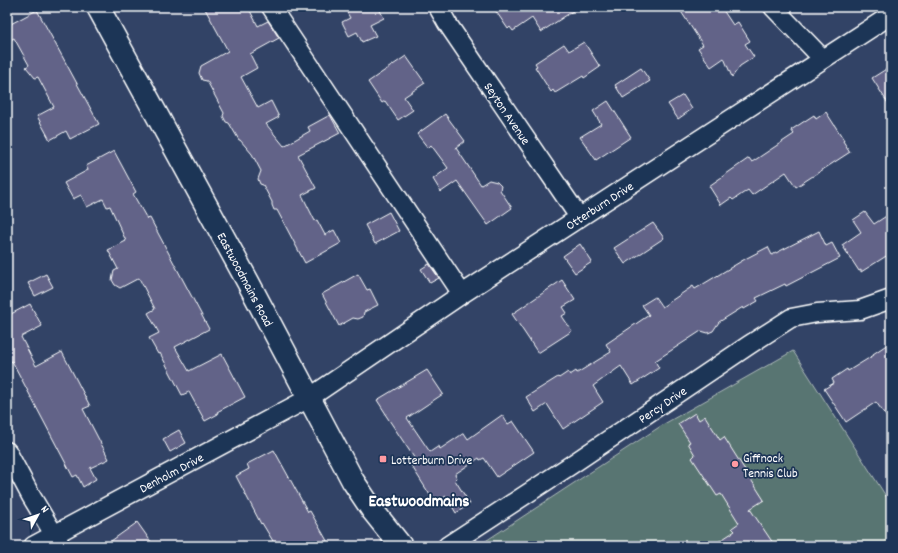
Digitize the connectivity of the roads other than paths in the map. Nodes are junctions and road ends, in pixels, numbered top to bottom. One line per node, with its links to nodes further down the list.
1 (98, 7): 10 (main road, Eastwoodmains Road)
2 (271, 7): 8 (street)
3 (438, 7): 7 (street, Seyton Avenue)
4 (773, 7): 6 (street)
5 (891, 15): 6 (street, Otterburn Drive)
6 (823, 59): 7 (street, Otterburn Drive)
7 (579, 217): 8 (street, Otterburn Drive)
8 (457, 297): 10 (street, Otterburn Drive)
9 (891, 299): 15 (street, Percy Drive)
10 (309, 398): 12 (street, Denholm Drive); 14 (main road, Eastwoodmains Road)
11 (7, 451): 12 (street)
12 (57, 541): 13 (street, Denholm Drive)
13 (33, 546)
14 (401, 546)
15 (447, 546)

